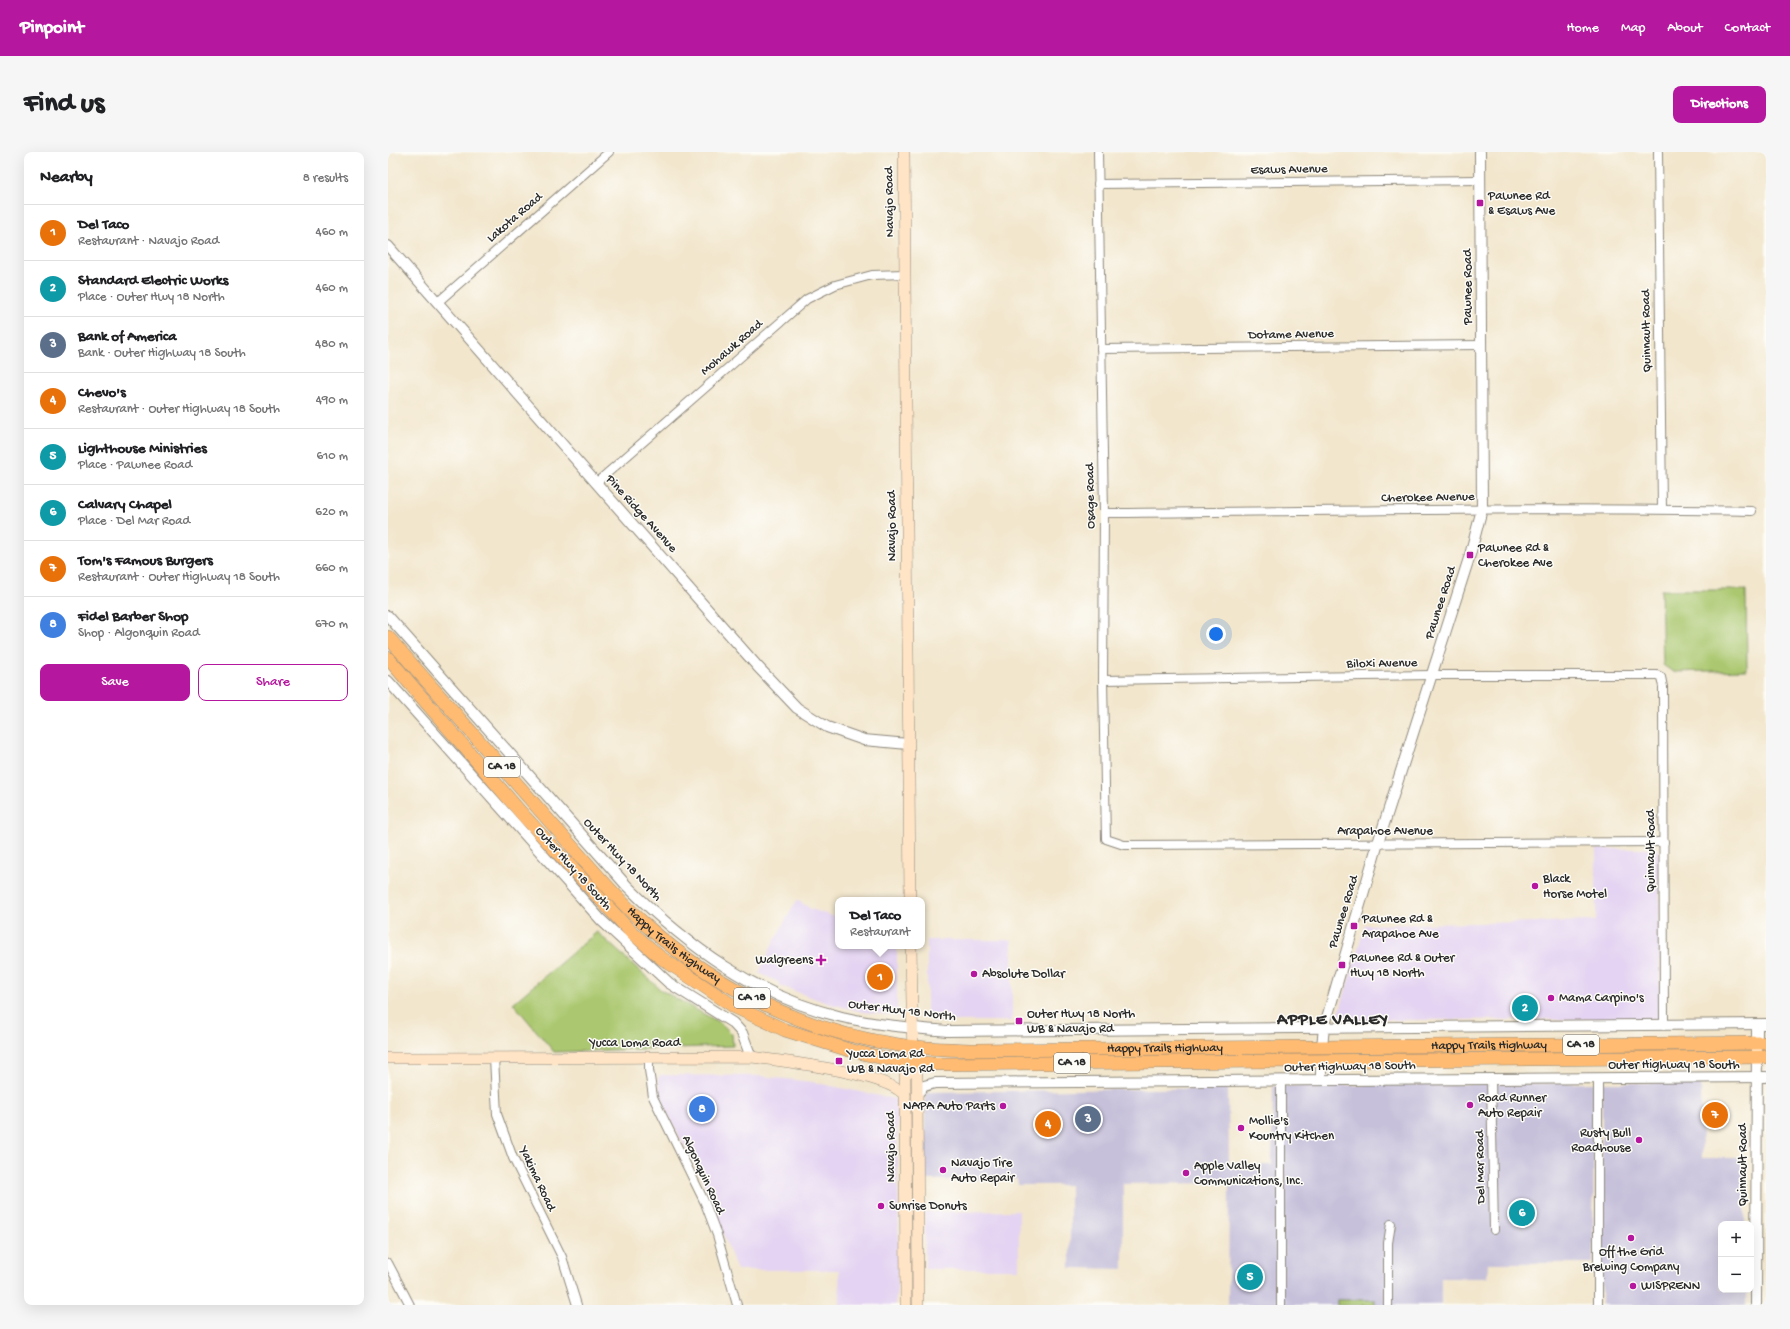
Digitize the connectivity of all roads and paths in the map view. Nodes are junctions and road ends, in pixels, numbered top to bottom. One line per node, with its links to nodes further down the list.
1 (609, 152): 10 (street, Lakota Road)
2 (904, 152): 9 (main road, Navajo Road)
3 (1098, 152): 7 (street, Osage Road)
4 (1480, 152): 6 (street, Pawnee Road)
5 (1658, 152): 15 (street, Quinnault Road)
6 (1480, 180): 7 (street, Esaws Avenue); 11 (street, Pawnee Road)
7 (1098, 184): 12 (street, Osage Road)
8 (388, 246): 10 (street, Pine Ridge Avenue)
9 (905, 274): 13 (street, Mohawk Road); 25 (main road, Navajo Road)
10 (438, 302): 13 (street, Pine Ridge Avenue)
11 (1481, 345): 12 (street, Dotame Avenue); 14 (street, Pawnee Road)
12 (1101, 349): 17 (street, Osage Road)
13 (596, 483): 25 (street, Pine Ridge Avenue)
14 (1482, 509): 15 (street, Cherokee Avenue); 17 (street, Cherokee Avenue); 21 (street, Pawnee Road)
15 (1662, 509): 16 (street, Cherokee Avenue)
16 (1752, 511)
17 (1104, 513): 23 (street, Osage Road)
18 (388, 616): 33 (street, Outer Hwy 18 North)
19 (388, 637): 38 (main road, Happy Trails Highway / CA 18)
20 (388, 658): 46 (main road, Happy Trails Highway / CA 18)
21 (1432, 675): 22 (street, Biloxi Avenue); 23 (street, Biloxi Avenue); 28 (street, Pawnee Road)
22 (1661, 677): 27 (street, Quinnault Road)
23 (1104, 680): 26 (street, Osage Road)
24 (388, 681): 43 (street, Outer Hwy 18 South)
25 (908, 744): 29 (main road, Navajo Road)
26 (1106, 839): 28 (street, Arapahoe Avenue)
27 (1664, 842): 28 (street, Arapahoe Avenue); 32 (street, Quinnault Road)
28 (1378, 843): 34 (street, Pawnee Road)
29 (910, 897)
30 (911, 949): 33 (main road, Navajo Road)
31 (1762, 1024): 32 (street, Outer Hwy 18 North); 35 (street, Quinnault Road)
32 (1664, 1025): 34 (street, Outer Hwy 18 North)
33 (912, 1028): 34 (street, Outer Hwy 18 North); 38 (main road, Navajo Road)
34 (1324, 1028): 36 (street, Pawnee Road)
35 (1761, 1043): 37 (main road, Happy Trails Highway / CA 18); 40 (street, Quinnault Road)
36 (1322, 1046): 37 (main road, Happy Trails Highway / CA 18); 38 (main road, Happy Trails Highway / CA 18); 44 (main road)
37 (1404, 1046): 45 (main road)
38 (913, 1047): 46 (main road, Navajo Road)
39 (649, 1057): 42 (main road, Yucca Loma Road); 43 (main road, Yucca Loma Road); 63 (street, Algonquin Road)
40 (1761, 1057): 45 (main road, Happy Trails Highway / CA 18); 49 (street, Quinnault Road)
41 (388, 1058): 42 (main road, Yucca Loma Road)
42 (494, 1058): 62 (street, Yakima Road)
43 (751, 1058): 52 (main road, Yucca Loma Road)
44 (1231, 1062): 45 (main road, Happy Trails Highway / CA 18); 46 (main road, Happy Trails Highway / CA 18)
45 (1321, 1062): 53 (street)
46 (913, 1063): 47 (main road); 48 (main road, Navajo Road)
47 (905, 1076): 52 (main road); 57 (main road, Navajo Road)
48 (917, 1076): 55 (street); 56 (main road, Navajo Road)
49 (1761, 1077): 50 (street, Outer Highway 18 South); 69 (street, Quinnault Road)
50 (1598, 1078): 51 (street, Outer Highway 18 South); 68 (street)
51 (1491, 1079): 53 (street, Outer Highway 18 South); 59 (street, Del Mar Road)
52 (880, 1080): 57 (main road)
53 (1322, 1080): 54 (street, Outer Highway 18 South)
54 (1281, 1081): 55 (street, Outer Highway 18 South); 66 (street)
55 (935, 1083): 56 (street)
56 (917, 1094): 65 (main road, Navajo Road)
57 (905, 1096): 64 (main road, Navajo Road)
58 (1391, 1224): 67 (street)
59 (1494, 1230)
60 (388, 1263): 61 (street)
61 (410, 1305)
62 (577, 1305)
63 (737, 1305)
64 (906, 1305)
65 (918, 1305)
66 (1281, 1305)
67 (1388, 1305)
68 (1598, 1305)
69 (1756, 1305)

